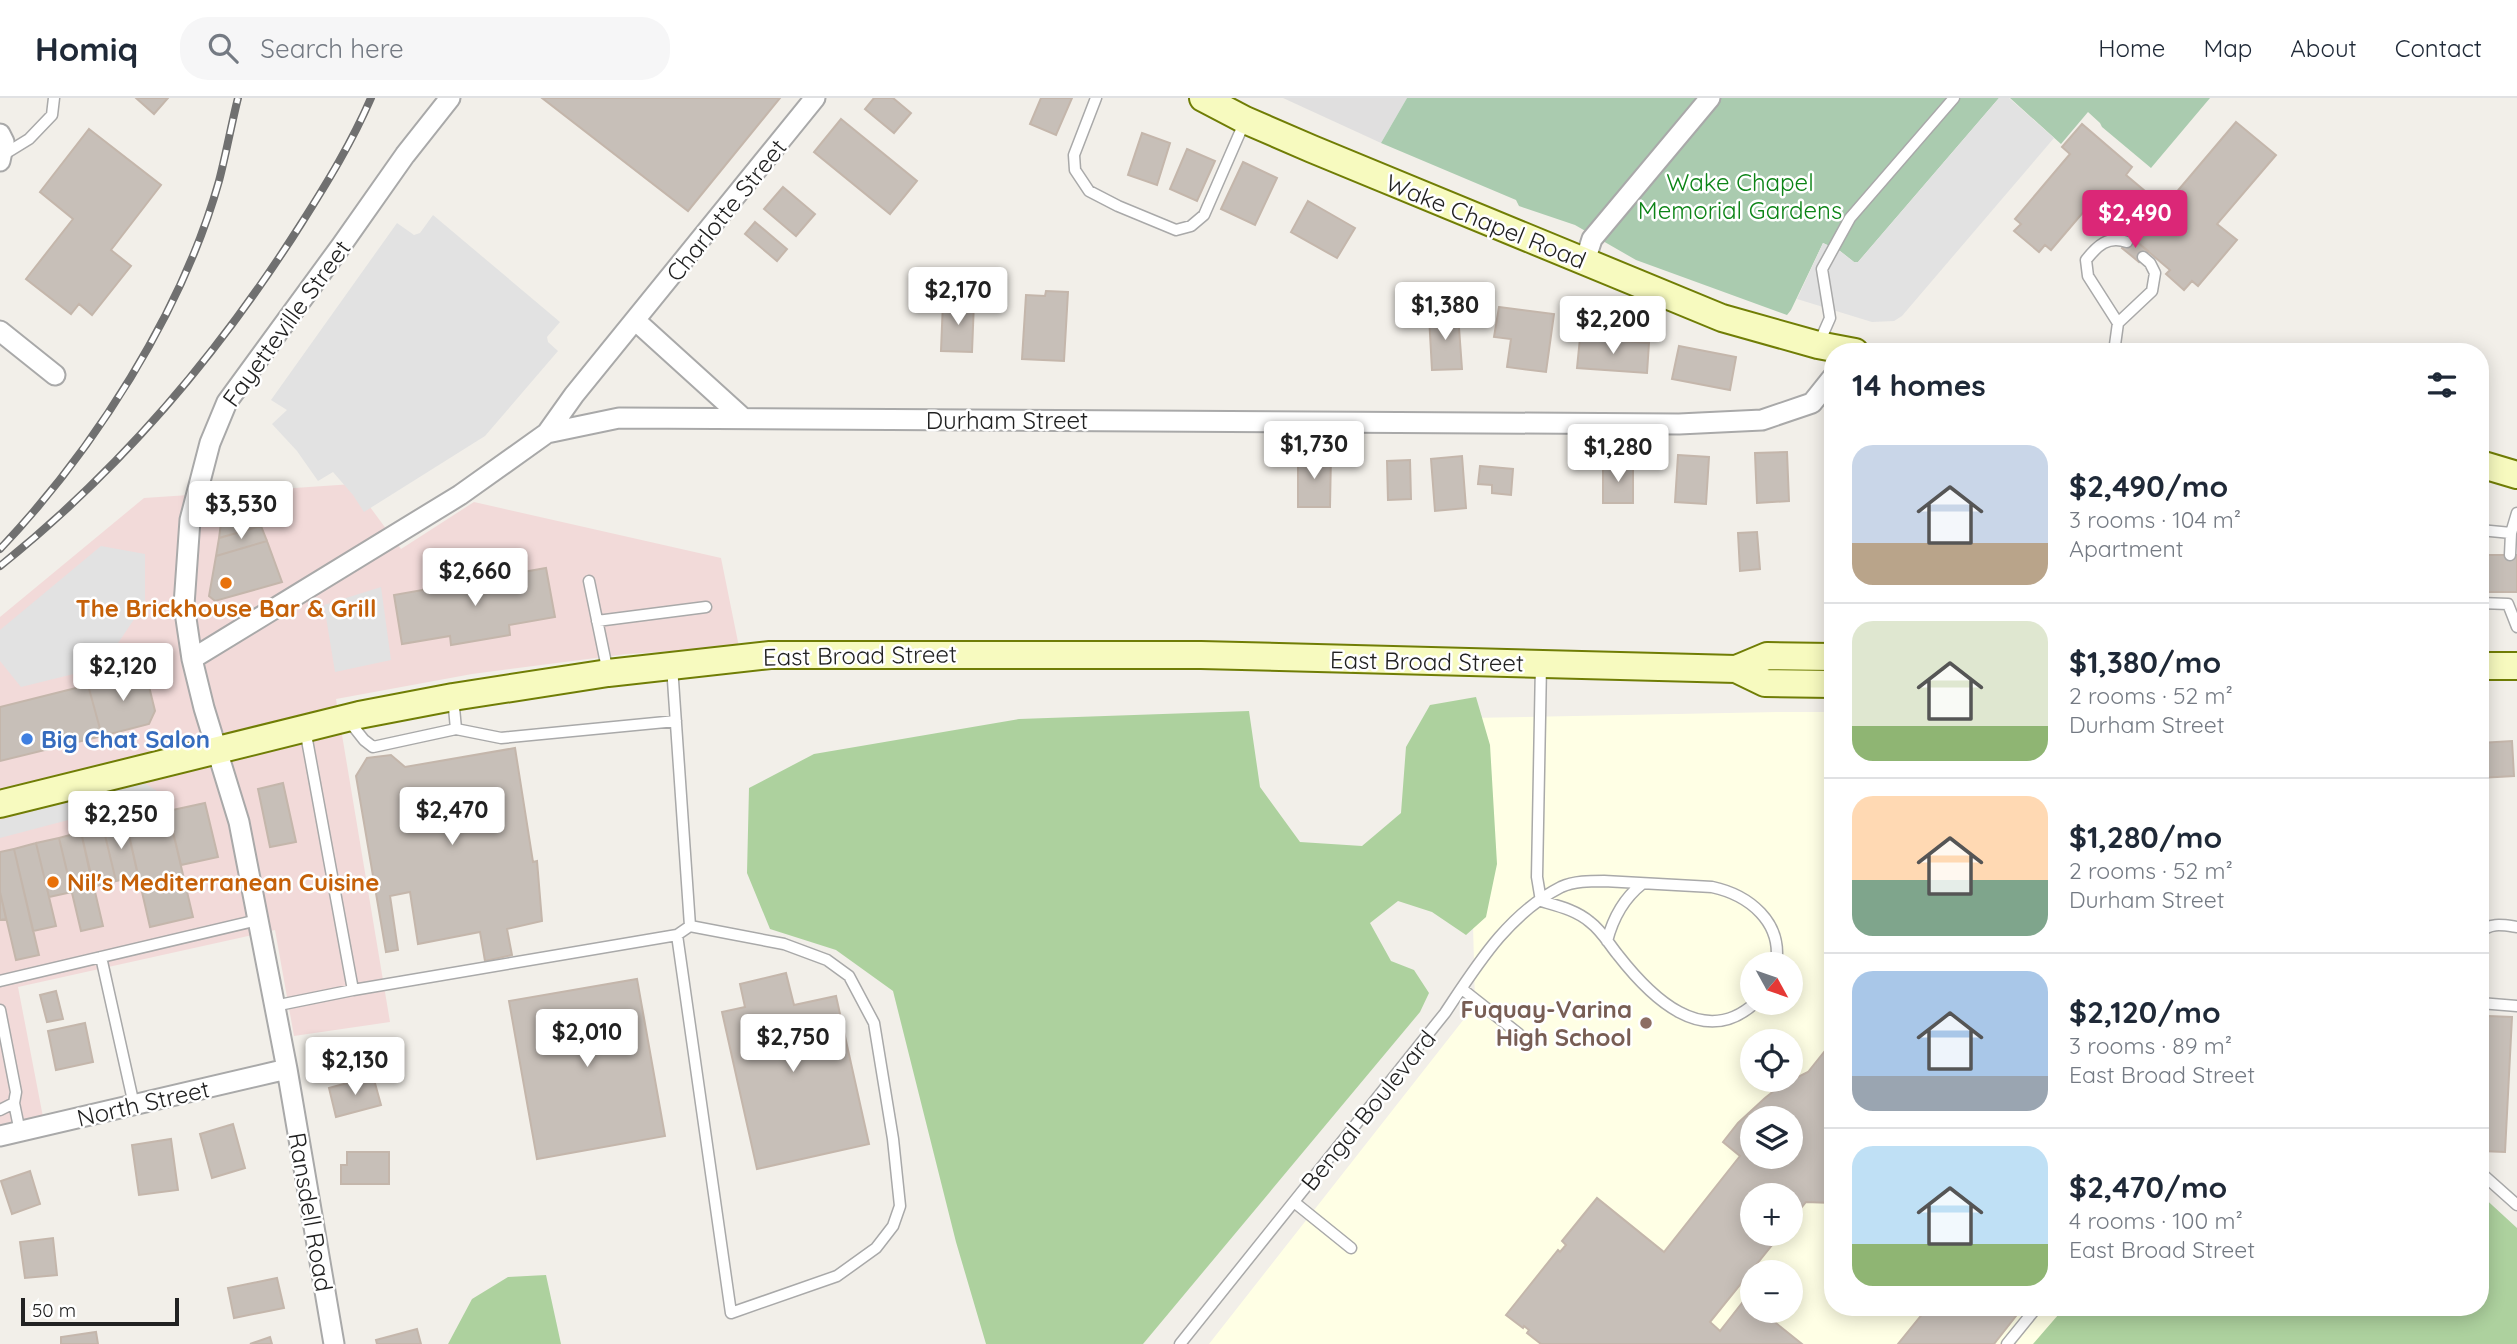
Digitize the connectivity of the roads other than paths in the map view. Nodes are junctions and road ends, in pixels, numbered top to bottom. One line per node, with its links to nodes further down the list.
1 (54, 98): 10 (lane)
2 (450, 98): 38 (street, Fayetteville Street)
3 (815, 98): 14 (street, Charlotte Street)
4 (1096, 98): 8 (lane)
5 (1203, 98): 8 (main road, Wake Chapel Road)
6 (1710, 98): 13 (street)
7 (1954, 98): 18 (lane)
8 (1245, 120): 13 (main road, Wake Chapel Road)
9 (0, 134): 10 (street)
10 (1, 158)
11 (2127, 242): 15 (lane)
12 (2143, 257): 15 (lane)
13 (1585, 261): 18 (main road, Wake Chapel Road)
14 (636, 321): 22 (street); 23 (street, Charlotte Street)
15 (2118, 323): 17 (lane)
16 (0, 331): 20 (street)
17 (2115, 343)
18 (1818, 345): 19 (main road, Wake Chapel Road)
19 (1824, 346)
20 (54, 375)
21 (1824, 388): 22 (street, Durham Street)
22 (743, 418): 23 (street, Durham Street)
23 (547, 433): 38 (street, Durham Street)
24 (2489, 467): 25 (main road)
25 (2517, 475)
26 (2517, 513): 28 (lane)
27 (2489, 531): 28 (lane)
28 (2511, 533): 29 (lane)
29 (2510, 555)
30 (589, 581): 35 (lane)
31 (2508, 592): 33 (lane)
32 (2489, 603): 33 (lane)
33 (2508, 604): 36 (lane)
34 (706, 607): 35 (lane)
35 (597, 621): 44 (lane)
36 (2517, 627)
37 (1824, 657): 43 (main road, East Broad Street)
38 (192, 659): 51 (street, Fayetteville Street)
39 (1541, 664): 40 (main road, East Broad Street); 43 (main road, East Broad Street); 54 (lane)
40 (672, 666): 44 (main road, East Broad Street); 48 (lane)
41 (2489, 666): 42 (main road)
42 (2517, 666)
43 (1736, 669): 45 (main road, East Broad Street)
44 (608, 673): 46 (main road, East Broad Street)
45 (1824, 684)
46 (453, 697): 47 (main road, East Broad Street); 50 (lane)
47 (347, 718): 49 (main road, East Broad Street); 50 (lane)
48 (676, 721): 50 (lane); 56 (lane)
49 (305, 729): 51 (main road, East Broad Street); 65 (lane)
50 (456, 729)
51 (217, 751): 52 (main road, East Broad Street); 55 (street, Ransdell Road)
52 (0, 804)
53 (1642, 884): 54 (lane, Bengal Boulevard); 60 (lane); 61 (lane, Bengal Boulevard)
54 (1541, 901): 60 (lane); 64 (lane, Bengal Boulevard)
55 (258, 920): 62 (lane); 67 (street, Ransdell Road)
56 (690, 926): 59 (lane); 59 (lane)
57 (2489, 927): 58 (lane)
58 (2517, 927)
59 (677, 935): 65 (lane)
60 (1608, 942): 70 (lane)
61 (1777, 952)
62 (101, 957): 63 (lane); 74 (lane)
63 (0, 981)
64 (1462, 989): 71 (lane); 79 (lane, Bengal Boulevard)
65 (353, 990): 67 (lane)
66 (2489, 1004): 68 (lane)
67 (274, 1006): 72 (street, Ransdell Road)
68 (2517, 1006)
69 (0, 1010): 73 (lane)
70 (1740, 1013)
71 (1519, 1034)
72 (287, 1069): 74 (street, North Street); 83 (street, Ransdell Road)
73 (14, 1103): 75 (lane); 76 (lane)
74 (134, 1105): 76 (street, North Street)
75 (0, 1111)
76 (20, 1132): 77 (street, North Street)
77 (0, 1136)
78 (2489, 1180): 80 (lane)
79 (1294, 1202): 81 (lane); 84 (lane, Bengal Boulevard)
80 (2517, 1205)
81 (1351, 1248)
82 (2030, 1316): 85 (lane)
83 (334, 1344)
84 (1180, 1344)
85 (2007, 1344)

